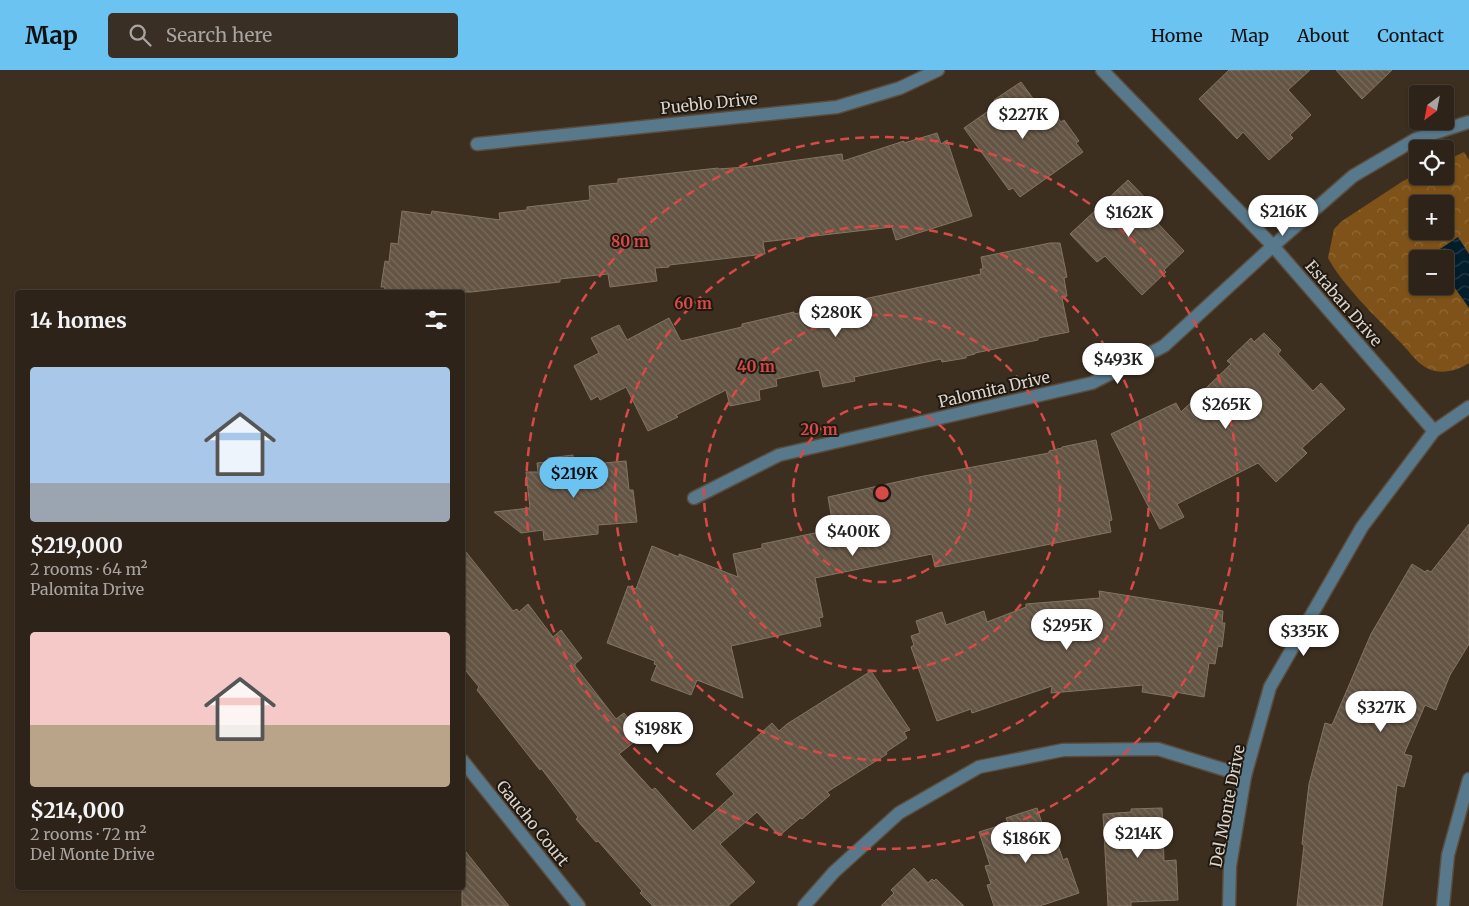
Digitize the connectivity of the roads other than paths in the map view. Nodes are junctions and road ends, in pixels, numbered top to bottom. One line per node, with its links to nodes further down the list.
1 (938, 70): 4 (street, Pueblo Drive)
2 (1102, 70): 5 (street, Estaban Drive)
3 (1469, 122): 5 (street, Palomita Drive)
4 (477, 144)
5 (1273, 246): 7 (street, Estaban Drive); 8 (street, Palomita Drive)
6 (1469, 407): 7 (street, Del Monte Drive)
7 (1434, 431): 10 (street, Del Monte Drive)
8 (694, 498)
9 (465, 764): 12 (street, Gaucho Court)
10 (1245, 776): 13 (street); 14 (street, Del Monte Drive)
11 (1469, 779): 15 (street)
12 (579, 906)
13 (804, 906)
14 (1229, 906)
15 (1442, 906)

